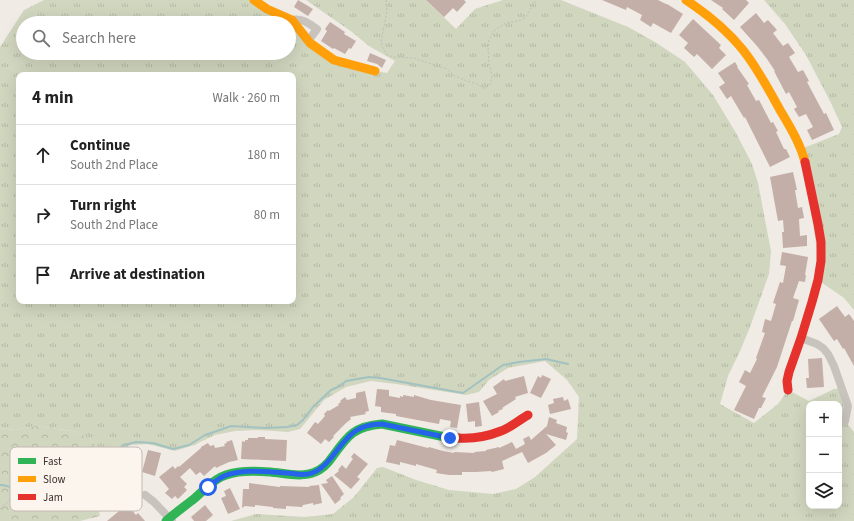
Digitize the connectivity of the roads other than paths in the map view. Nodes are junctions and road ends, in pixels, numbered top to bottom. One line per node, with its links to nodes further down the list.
1 (254, 0): 3 (street)
2 (686, 0): 8 (street)
3 (282, 16)
4 (296, 19): 6 (street)
5 (296, 25): 6 (street)
6 (308, 41): 7 (street)
7 (375, 71)
8 (801, 338): 9 (street); 11 (street)
9 (788, 390)
10 (528, 415): 13 (street)
11 (845, 421)
12 (145, 495): 13 (street)
13 (169, 520)

